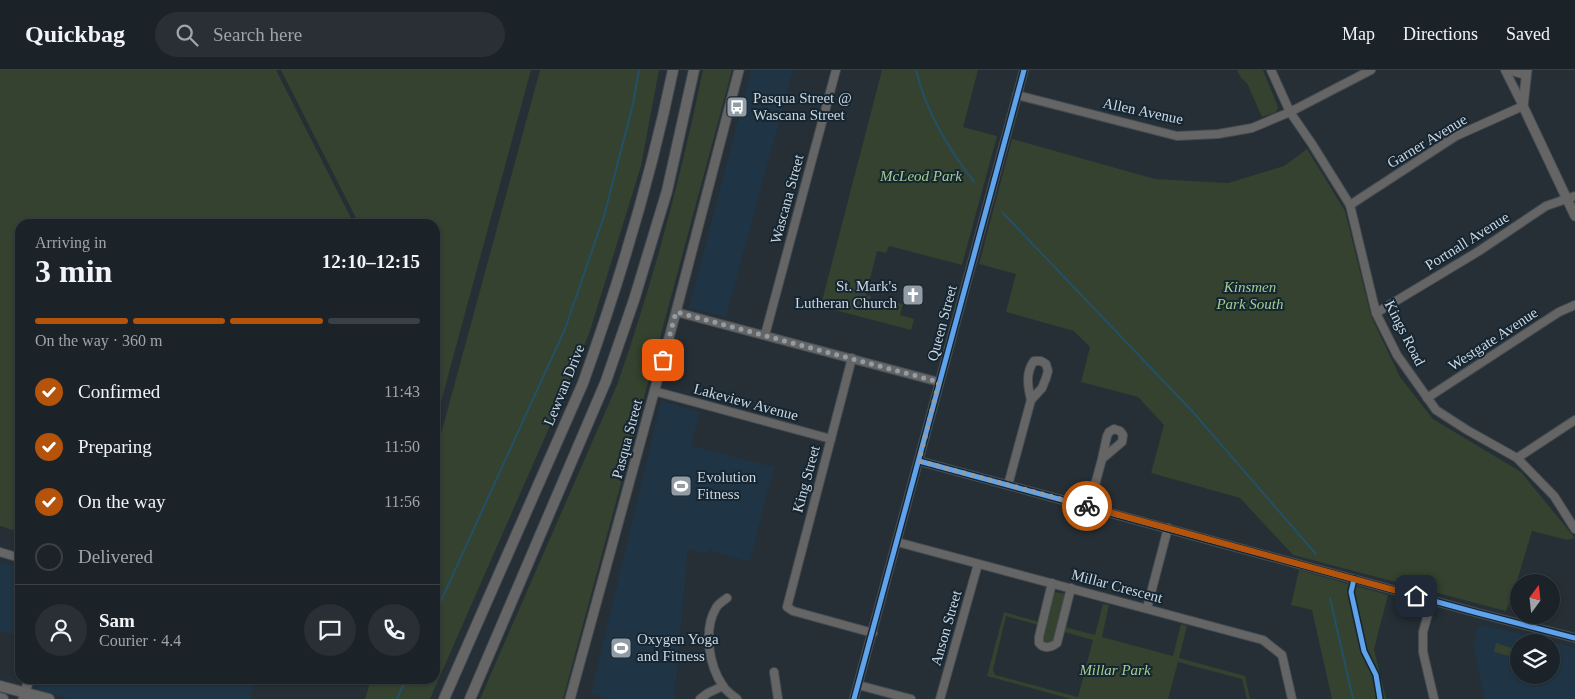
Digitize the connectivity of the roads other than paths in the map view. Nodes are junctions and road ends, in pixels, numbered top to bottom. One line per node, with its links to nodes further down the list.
1 (673, 70): 45 (main road, Lewvan Drive)
2 (694, 70): 55 (main road)
3 (739, 70): 17 (street, Pasqua Street)
4 (836, 70): 19 (street, Wascana Street)
5 (1024, 70): 10 (street, Queen Street)
6 (1271, 70): 12 (street, Kings Road)
7 (1372, 70): 12 (street, Allen Avenue)
8 (1507, 70): 9 (street); 11 (street)
9 (1526, 73): 11 (street)
10 (1017, 95): 12 (street, Allen Avenue); 21 (street, Queen Street)
11 (1523, 106): 13 (street); 14 (street, Garner Avenue)
12 (1290, 112): 14 (street, Kings Road)
13 (1571, 197): 15 (street); 18 (street, Portnall Avenue)
14 (1350, 205): 18 (street, Kings Road)
15 (1575, 216)
16 (1575, 305): 23 (street, Westgate Avenue)
17 (676, 312): 19 (street); 22 (street, Pasqua Street)
18 (1376, 313): 23 (street, Kings Road)
19 (765, 335): 20 (street)
20 (852, 358): 21 (street); 26 (street, King Street)
21 (939, 382): 29 (street, Queen Street)
22 (654, 391): 26 (street, Lakeview Avenue); 56 (street, Pasqua Street)
23 (1427, 398): 27 (street, Kings Road)
24 (1031, 400): 24 (street); 30 (street)
25 (1575, 420): 27 (street)
26 (831, 439): 43 (street, King Street)
27 (1517, 458): 33 (street, Kings Road)
28 (1102, 459): 31 (street)
29 (919, 461): 30 (street); 34 (street, Queen Street)
30 (1008, 485): 31 (street)
31 (1089, 507): 32 (street)
32 (1168, 528): 41 (street); 42 (street)
33 (1575, 529)
34 (897, 542): 37 (street, Millar Crescent); 43 (street, Queen Street)
35 (0, 552): 36 (street)
36 (15, 556)
37 (978, 564): 38 (street, Millar Crescent); 62 (street, Anson Street)
38 (1052, 583): 39 (street, Millar Crescent); 39 (street)
39 (1072, 588): 42 (street, Millar Crescent)
40 (727, 598): 50 (street)
41 (1432, 600): 44 (street); 64 (street)
42 (1147, 608): 63 (street, Millar Crescent)
43 (873, 633): 48 (street, Queen Street)
44 (1575, 638)
45 (470, 641): 53 (main road, Lewvan Drive); 54 (main road)
46 (774, 672): 59 (street)
47 (28, 684): 51 (street)
48 (858, 684): 60 (street, Queen Street); 61 (street)
49 (0, 686): 51 (main road)
50 (723, 686): 57 (street); 58 (street)
51 (24, 696): 52 (main road)
52 (49, 699)
53 (444, 699)
54 (450, 699)
55 (470, 699)
56 (570, 699)
57 (700, 699)
58 (737, 699)
59 (778, 699)
60 (854, 699)
61 (911, 699)
62 (940, 699)
63 (1292, 699)
64 (1434, 699)

